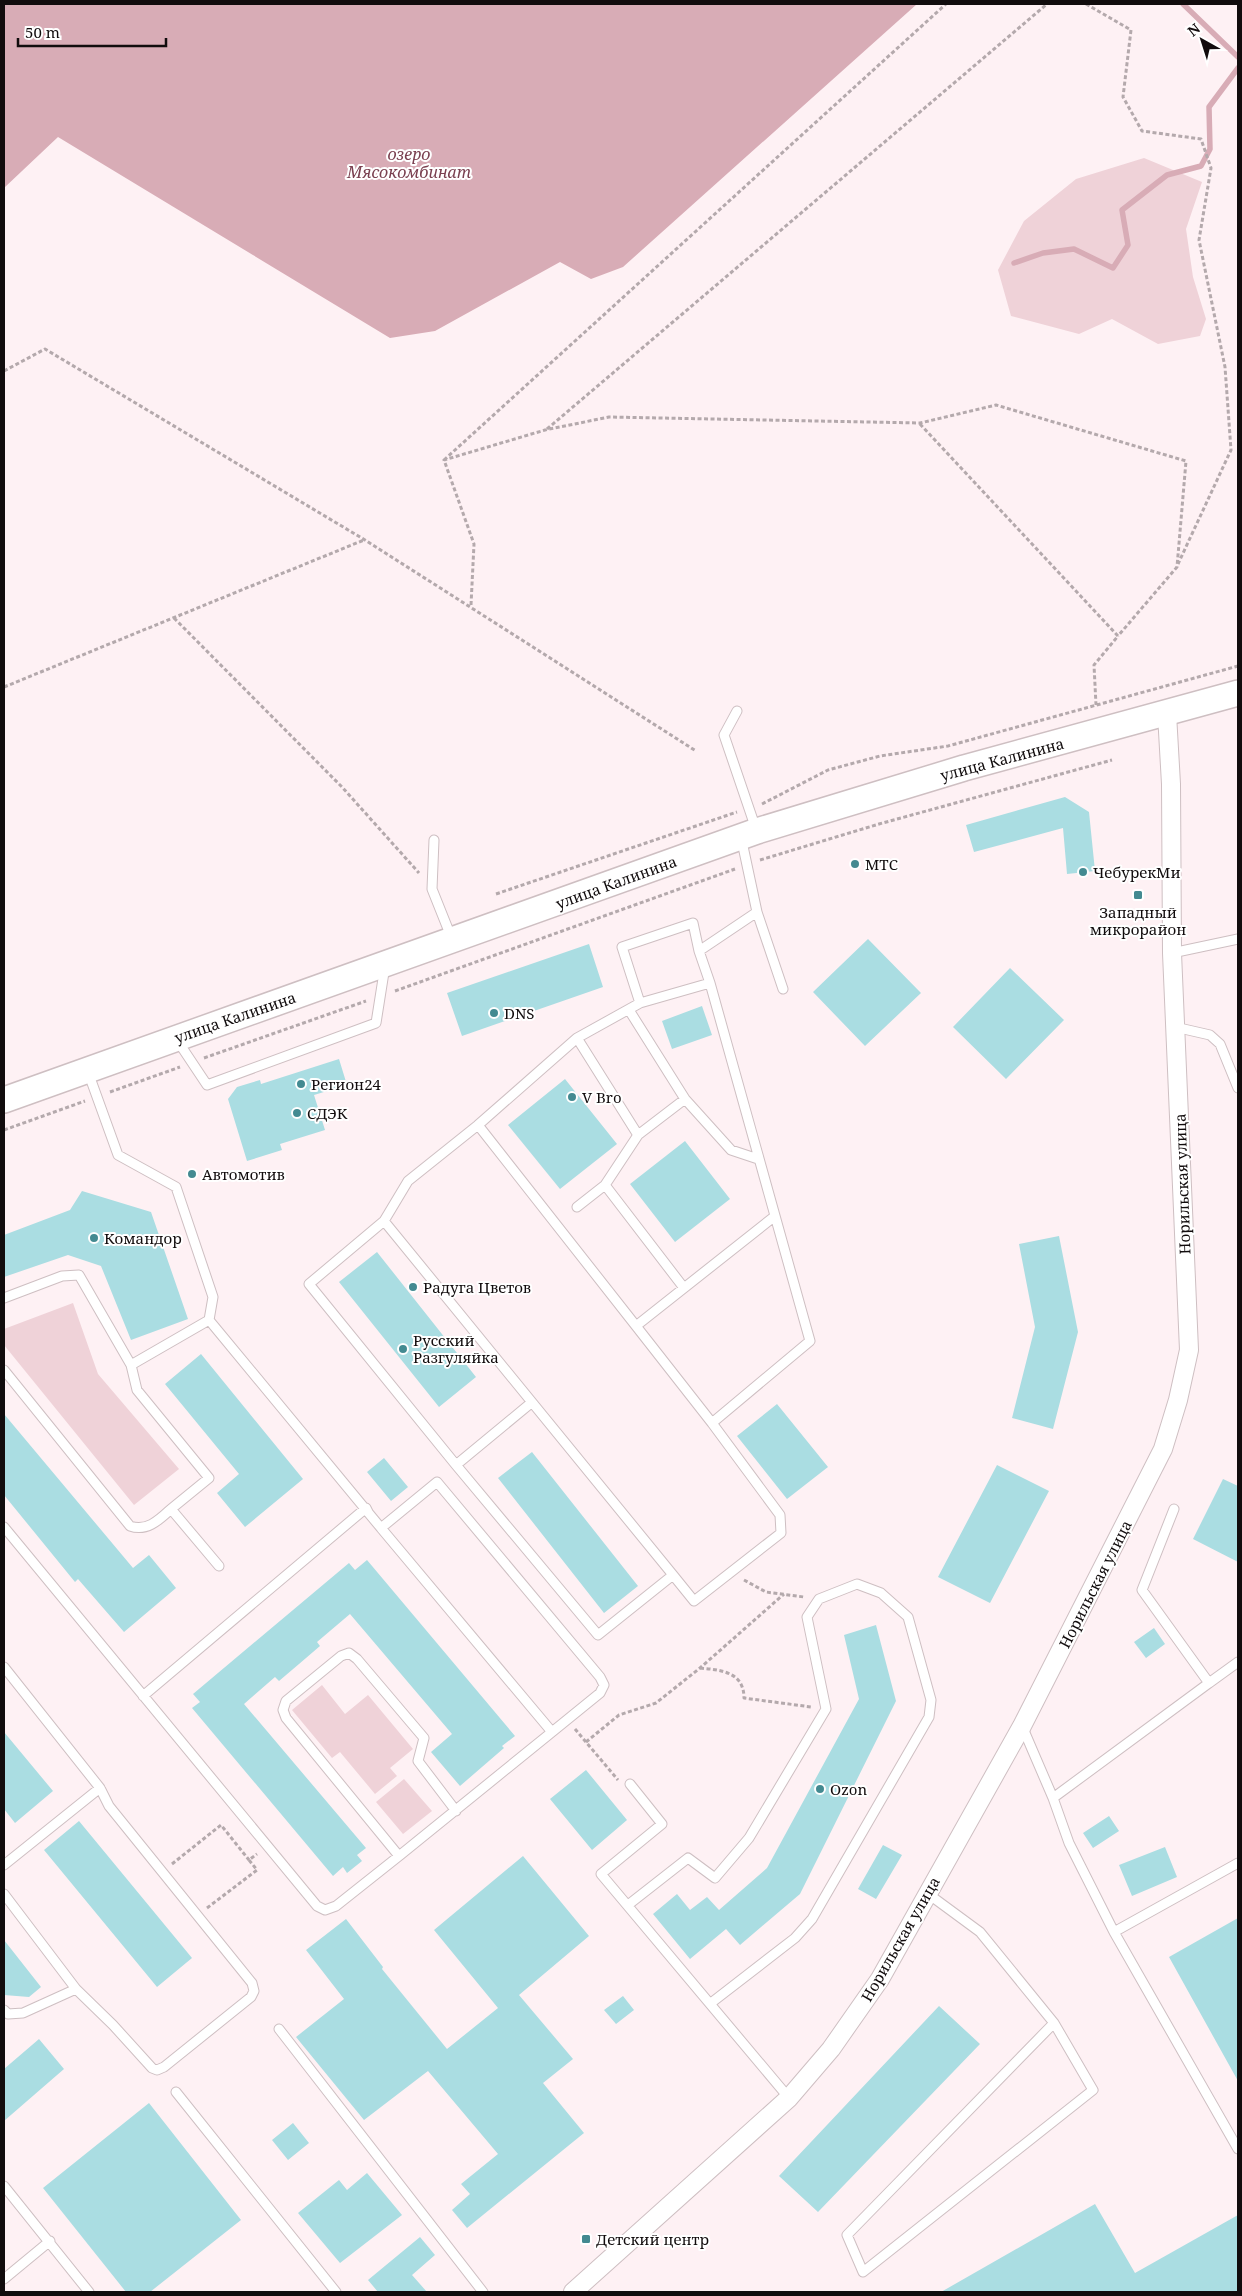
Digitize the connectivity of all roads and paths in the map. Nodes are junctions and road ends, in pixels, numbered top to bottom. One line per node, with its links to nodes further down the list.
1 (946, 4): 7 (path)
2 (1047, 4): 6 (path)
3 (1086, 4): 9 (path)
4 (4, 371): 8 (path)
5 (920, 423): 6 (path); 9 (path); 12 (path)
6 (545, 430): 7 (path)
7 (444, 460): 10 (path)
8 (365, 540): 11 (path); 19 (path)
9 (1177, 567): 12 (path)
10 (471, 605)
11 (173, 618): 14 (path); 25 (path)
12 (1118, 636): 16 (path)
13 (1238, 666): 16 (path)
14 (4, 687)
15 (1238, 693): 18 (main road, улица Калинина)
16 (1096, 705): 21 (path)
17 (737, 711): 21 (lane)
18 (1167, 714): 22 (main road, улица Калинина); 31 (street, Норильская улица)
19 (696, 751)
20 (1112, 760): 24 (path)
21 (749, 808): 22 (lane); 26 (path)
22 (749, 834): 24 (lane); 29 (main road, улица Калинина)
23 (434, 840): 25 (lane)
24 (746, 865): 27 (lane); 35 (path)
25 (432, 888): 29 (lane)
26 (496, 894)
27 (757, 912): 30 (lane); 34 (lane)
28 (1238, 939): 31 (lane)
29 (453, 941): 32 (main road, улица Калинина)
30 (699, 951): 33 (lane); 36 (lane)
31 (1172, 953): 38 (street, Норильская улица)
32 (385, 965): 35 (lane); 39 (main road, улица Калинина)
33 (710, 983): 36 (lane); 50 (lane)
34 (782, 989)
35 (380, 996): 41 (path); 41 (lane)
36 (640, 1004): 37 (lane)
37 (629, 1010): 40 (lane); 45 (lane)
38 (1175, 1027): 43 (lane); 81 (street, Норильская улица)
39 (175, 1038): 41 (lane); 42 (main road, улица Калинина)
40 (577, 1038): 47 (lane); 49 (lane)
41 (192, 1063): 44 (path)
42 (88, 1069): 44 (lane); 46 (main road, улица Калинина)
43 (1238, 1088)
44 (97, 1097): 48 (path); 57 (lane)
45 (684, 1099): 49 (lane); 50 (lane)
46 (4, 1100)
47 (478, 1124): 54 (lane); 58 (lane)
48 (4, 1130)
49 (638, 1135): 51 (lane)
50 (758, 1159): 53 (lane)
51 (604, 1185): 52 (lane); 55 (lane)
52 (578, 1207)
53 (775, 1216): 55 (lane); 62 (lane)
54 (384, 1221): 61 (lane); 63 (lane)
55 (684, 1288): 58 (lane)
56 (4, 1298): 59 (lane)
57 (209, 1320): 59 (lane); 64 (lane)
58 (636, 1326): 62 (lane)
59 (131, 1365): 65 (lane)
60 (4, 1370): 65 (lane)
61 (531, 1402): 63 (lane); 71 (lane)
62 (712, 1423): 70 (lane)
63 (456, 1465): 71 (lane)
64 (366, 1508): 68 (lane); 78 (lane)
65 (171, 1509): 69 (lane)
66 (1174, 1509): 77 (lane)
67 (4, 1527): 78 (lane)
68 (381, 1528): 80 (lane); 82 (lane)
69 (219, 1566)
70 (731, 1572): 71 (lane); 72 (path)
71 (673, 1575)
72 (784, 1594): 73 (path); 76 (path)
73 (820, 1599): 79 (lane); 100 (lane)
74 (1238, 1662): 77 (lane)
75 (4, 1667): 85 (lane)
76 (700, 1668): 79 (path); 83 (path)
77 (1209, 1683): 86 (lane)
78 (143, 1696): 88 (lane)
79 (826, 1709): 96 (lane)
80 (567, 1720): 82 (lane); 83 (path)
81 (1022, 1726): 86 (lane); 94 (street, Норильская улица)
82 (552, 1732): 87 (lane)
83 (586, 1742): 84 (path)
84 (630, 1784): 96 (lane)
85 (100, 1788): 92 (lane); 93 (lane)
86 (1053, 1798): 98 (lane)
87 (456, 1811): 89 (lane); 89 (lane)
88 (267, 1845): 89 (lane); 90 (path)
89 (398, 1856)
90 (249, 1860): 93 (path); 97 (path)
91 (1238, 1863): 98 (lane)
92 (4, 1865)
93 (163, 1872): 97 (lane)
94 (926, 1893): 102 (lane); 105 (street, Норильская улица)
95 (4, 1894): 99 (lane)
96 (628, 1905): 100 (lane)
97 (198, 1914): 99 (lane)
98 (1114, 1932): 106 (lane)
99 (76, 1989): 101 (lane)
100 (711, 2003): 105 (lane)
101 (4, 2010)
102 (1054, 2023): 102 (lane)
103 (279, 2029): 112 (lane)
104 (176, 2092): 111 (lane)
105 (789, 2098): 113 (street, Норильская улица)
106 (1238, 2149)
107 (4, 2186): 108 (lane)
108 (50, 2241): 109 (lane); 110 (lane)
109 (4, 2279)
110 (89, 2292)
111 (336, 2292)
112 (483, 2292)
113 (572, 2292)

